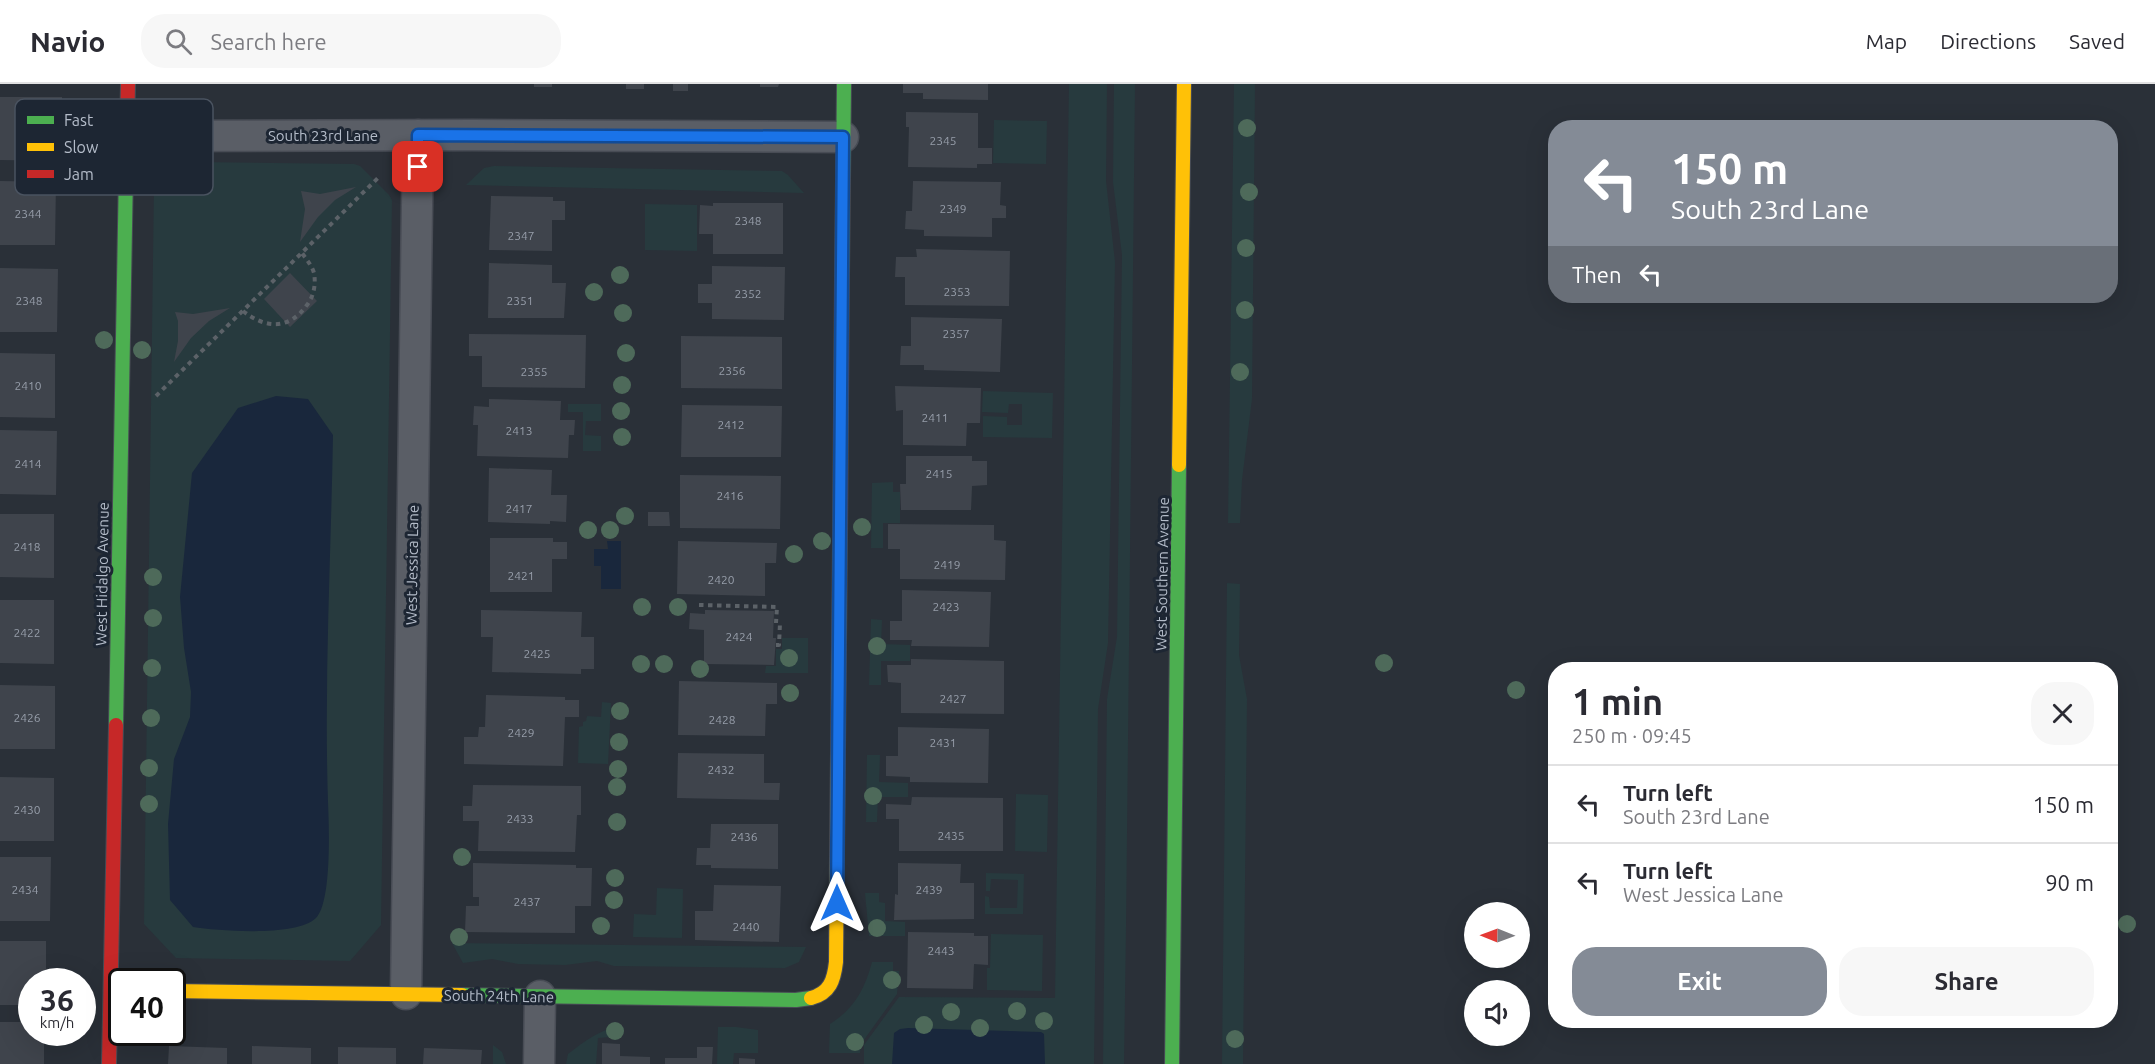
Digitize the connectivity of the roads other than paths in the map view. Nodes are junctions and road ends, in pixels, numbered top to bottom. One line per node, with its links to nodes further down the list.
1 (128, 84): 4 (street, West Hidalgo Avenue)
2 (844, 84): 7 (street)
3 (1184, 84): 16 (street, West Southern Avenue)
4 (128, 99)
5 (213, 135): 6 (street, South 23rd Lane)
6 (418, 135): 7 (street, South 23rd Lane); 11 (street, West Jessica Lane)
7 (843, 137): 12 (street, South 24th Lane)
8 (126, 195): 9 (street, West Hidalgo Avenue)
9 (116, 968)
10 (186, 991): 11 (street, South 24th Lane)
11 (406, 994): 12 (street, South 24th Lane)
12 (540, 996): 15 (street)
13 (111, 1046): 14 (street, West Hidalgo Avenue)
14 (109, 1064)
15 (539, 1064)
16 (1172, 1064)

